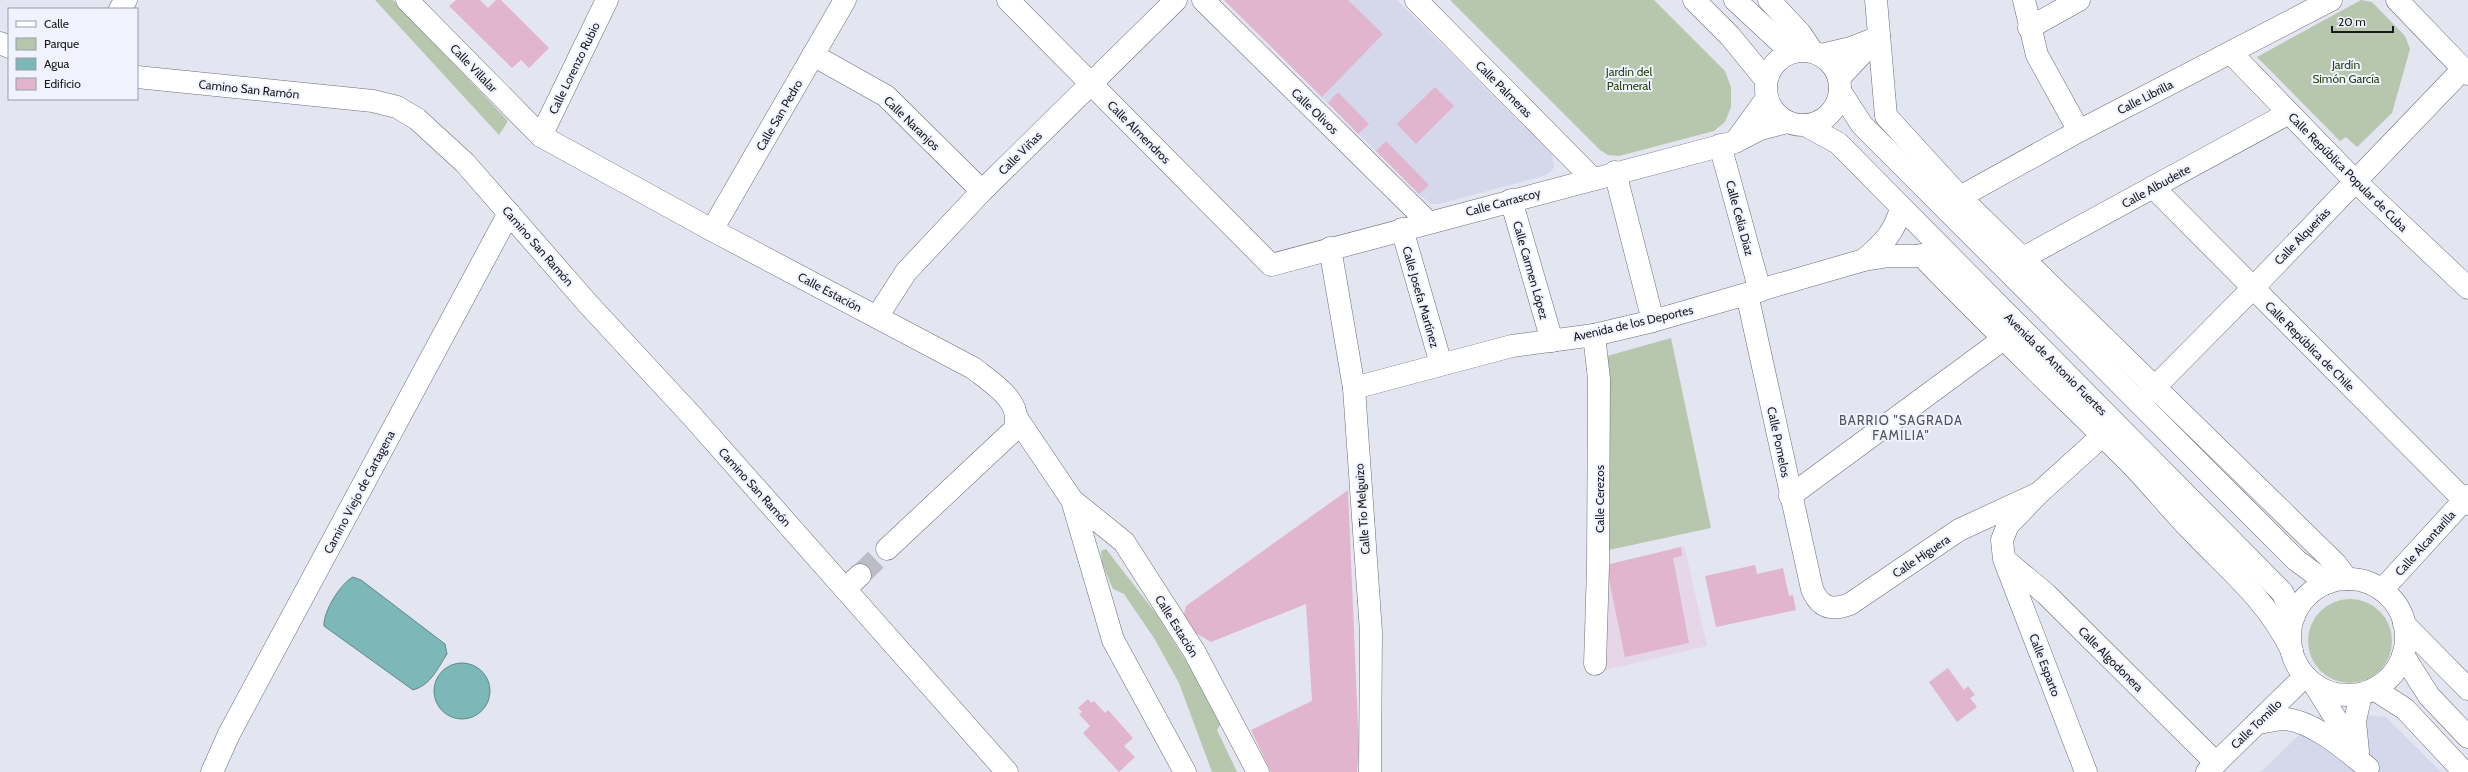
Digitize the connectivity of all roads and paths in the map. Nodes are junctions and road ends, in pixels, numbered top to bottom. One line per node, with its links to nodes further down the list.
1 (407, 0): 29 (street, Calle Villalar)
2 (607, 0): 29 (street, Calle Lorenzo Rubio)
3 (845, 0): 20 (street, Calle San Pedro)
4 (1008, 0): 23 (street, Calle Almendros)
5 (1176, 0): 23 (street, Calle Viñas)
6 (1203, 0): 40 (street, Calle Olivos)
7 (1416, 0): 32 (street, Calle Palmeras)
8 (1694, 0): 25 (street)
9 (1735, 0): 18 (street)
10 (1769, 0): 18 (street)
11 (1876, 0): 17 (street)
12 (2024, 0): 16 (street)
13 (2079, 0): 16 (street)
14 (2331, 0): 19 (street, Calle Librilla)
15 (2397, 0): 21 (street)
16 (2029, 28): 28 (street)
17 (1878, 37): 18 (street); 24 (street); 36 (street)
18 (1808, 53): 24 (street); 25 (street)
19 (2231, 53): 26 (street, Calle República Popular de Cuba); 28 (street, Calle Librilla)
20 (813, 55): 35 (street, Calle Naranjos); 42 (street, Calle San Pedro)
21 (2465, 71): 33 (street, Calle Alquerías)
22 (138, 78): 39 (street, Camino San Ramón)
23 (1090, 84): 35 (street, Calle Viñas); 48 (street, Calle Almendros)
24 (1839, 84): 27 (street); 59 (street)
25 (1767, 89): 27 (street); 30 (street)
26 (2289, 113): 33 (street, Calle República Popular de Cuba); 34 (street, Calle Albudeite)
27 (1796, 123): 30 (street, Calle Carrascoy); 38 (street, Avenida de Antonio Fuertes)
28 (2079, 131): 36 (street, Calle Librilla)
29 (541, 136): 42 (street, Calle Estación)
30 (1728, 143): 31 (street, Calle Carrascoy); 51 (street, Calle Celia Díaz)
31 (1615, 172): 32 (street, Calle Carrascoy); 53 (street)
32 (1592, 178): 37 (street, Calle Carrascoy)
33 (2355, 181): 49 (street, Calle Alquerías); 50 (street, Calle República Popular de Cuba)
34 (2153, 187): 46 (street, Calle Albudeite); 49 (street, Calle República de Chile)
35 (982, 191): 52 (street, Calle Viñas)
36 (1960, 196): 46 (street)
37 (1511, 200): 40 (street, Calle Carrascoy); 56 (street, Calle Carmen López)
38 (1901, 208): 45 (street, Avenida de Antonio Fuertes); 47 (street)
39 (509, 213): 83 (street, Camino Viejo de Cartagena); 84 (street, Camino San Ramón)
40 (1428, 222): 41 (street, Calle Carrascoy)
41 (1402, 229): 43 (street, Calle Carrascoy); 57 (street, Calle Josefa Martínez)
42 (712, 230): 52 (street, Calle Estación)
43 (1330, 248): 48 (street, Calle Carrascoy); 58 (street, Calle Tío Melguizo)
44 (1921, 255): 45 (street, Avenida de los Deportes); 47 (street, Avenida de los Deportes); 55 (street, Avenida de Antonio Fuertes)
45 (1949, 256): 61 (street, Avenida de Antonio Fuertes)
46 (2023, 258): 59 (street)
47 (1864, 260): 51 (street, Avenida de los Deportes)
48 (1271, 264)
49 (2253, 288): 59 (street, Calle Alquerías); 65 (street, Calle República de Chile)
50 (2468, 288)
51 (1753, 292): 53 (street, Avenida de los Deportes); 63 (street, Calle Pomelos)
52 (876, 317): 60 (street, Calle Estación)
53 (1653, 320): 54 (street, Avenida de los Deportes)
54 (1594, 335): 56 (street, Avenida de los Deportes); 75 (street, Calle Cerezos)
55 (2002, 340): 61 (street, Avenida de Antonio Fuertes); 63 (street)
56 (1552, 341): 57 (street, Avenida de los Deportes)
57 (1441, 364): 58 (street, Avenida de los Deportes)
58 (1354, 388): 87 (street, Calle Tío Melguizo)
59 (2147, 395): 68 (street)
60 (1018, 420): 64 (street, Calle Estación); 66 (street)
61 (2109, 430): 62 (street, Calle Higuera); 71 (street, Avenida de Antonio Fuertes); 73 (street, Avenida de Antonio Fuertes)
62 (2039, 493): 67 (street, Calle Higuera); 69 (street, Calle Higuera)
63 (1790, 496): 69 (street, Calle Pomelos)
64 (1072, 500): 85 (street, Calle Estación); 86 (street, Calle Estación)
65 (2467, 500): 70 (street, Calle Alcantarilla)
66 (887, 549)
67 (2004, 559): 82 (street, Calle Algodonera); 88 (street, Calle Esparto)
68 (2337, 581): 70 (street); 71 (street)
69 (1812, 589)
70 (2382, 590): 72 (street)
71 (2294, 616): 73 (street)
72 (2404, 624): 74 (street); 77 (street)
73 (2292, 650): 76 (street)
74 (2404, 654): 78 (street); 80 (street)
75 (1595, 664)
76 (2311, 682): 78 (street); 79 (street, Calle Tomillo); 81 (street)
77 (2468, 689)
78 (2368, 692): 81 (street); 89 (street)
79 (2257, 723): 81 (street); 82 (street, Calle Tomillo)
80 (2468, 737)
81 (2365, 765)
82 (2211, 768)
83 (212, 772)
84 (1007, 772)
85 (1185, 772)
86 (1258, 772)
87 (1370, 772)
88 (2086, 772)
89 (2464, 772)

